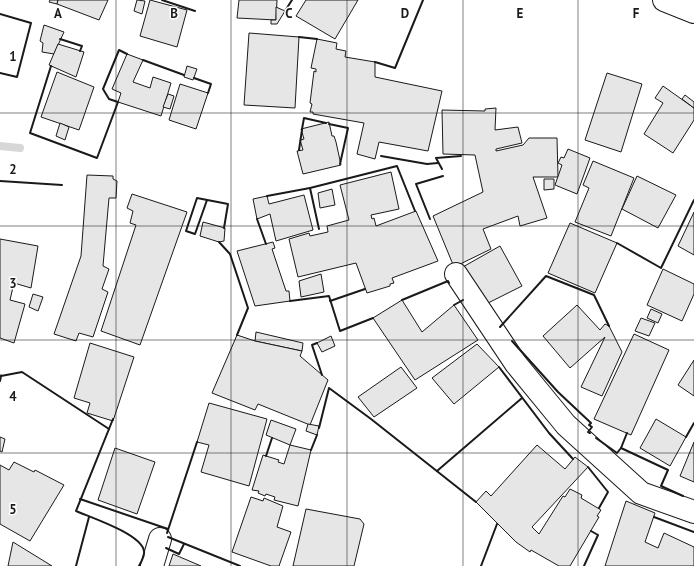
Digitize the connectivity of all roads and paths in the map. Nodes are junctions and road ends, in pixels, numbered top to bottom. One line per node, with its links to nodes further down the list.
1 (664, 0): 2 (street)
2 (694, 12)
3 (456, 274): 4 (street)
4 (694, 512)
5 (160, 539): 6 (street)
6 (152, 566)

